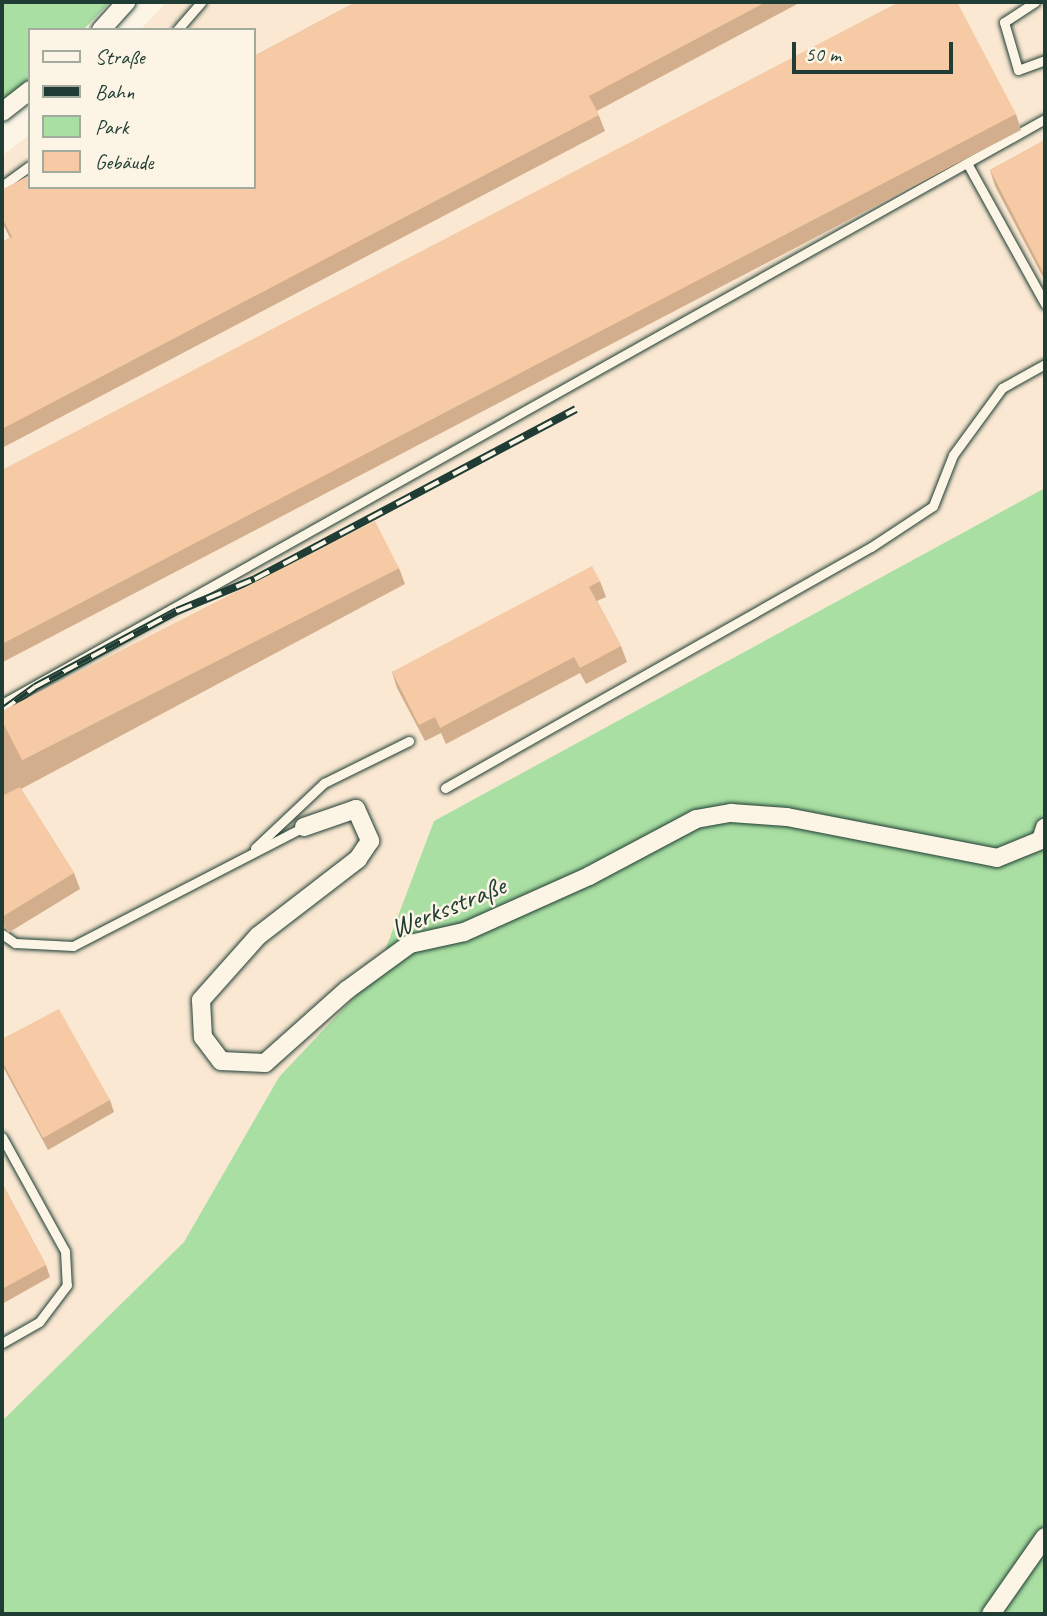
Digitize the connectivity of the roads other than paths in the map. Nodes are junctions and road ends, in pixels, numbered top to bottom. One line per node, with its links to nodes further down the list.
1 (127, 2): 4 (street)
2 (201, 2): 5 (lane)
3 (1035, 2): 6 (lane)
4 (103, 28)
5 (179, 28)
6 (1045, 60)
7 (28, 92): 8 (street)
8 (2, 112)
9 (1045, 119): 10 (lane)
10 (967, 163): 13 (lane); 15 (lane)
11 (28, 167): 12 (lane)
12 (2, 186)
13 (1045, 304)
14 (1045, 365): 17 (lane)
15 (2, 704)
16 (409, 741): 20 (lane)
17 (445, 788)
18 (304, 827): 19 (street, Werksstraße); 20 (lane)
19 (1045, 828)
20 (246, 857): 21 (lane)
21 (2, 934)
22 (2, 1137): 23 (lane)
23 (2, 1343)
24 (1045, 1537): 25 (street)
25 (991, 1614)

